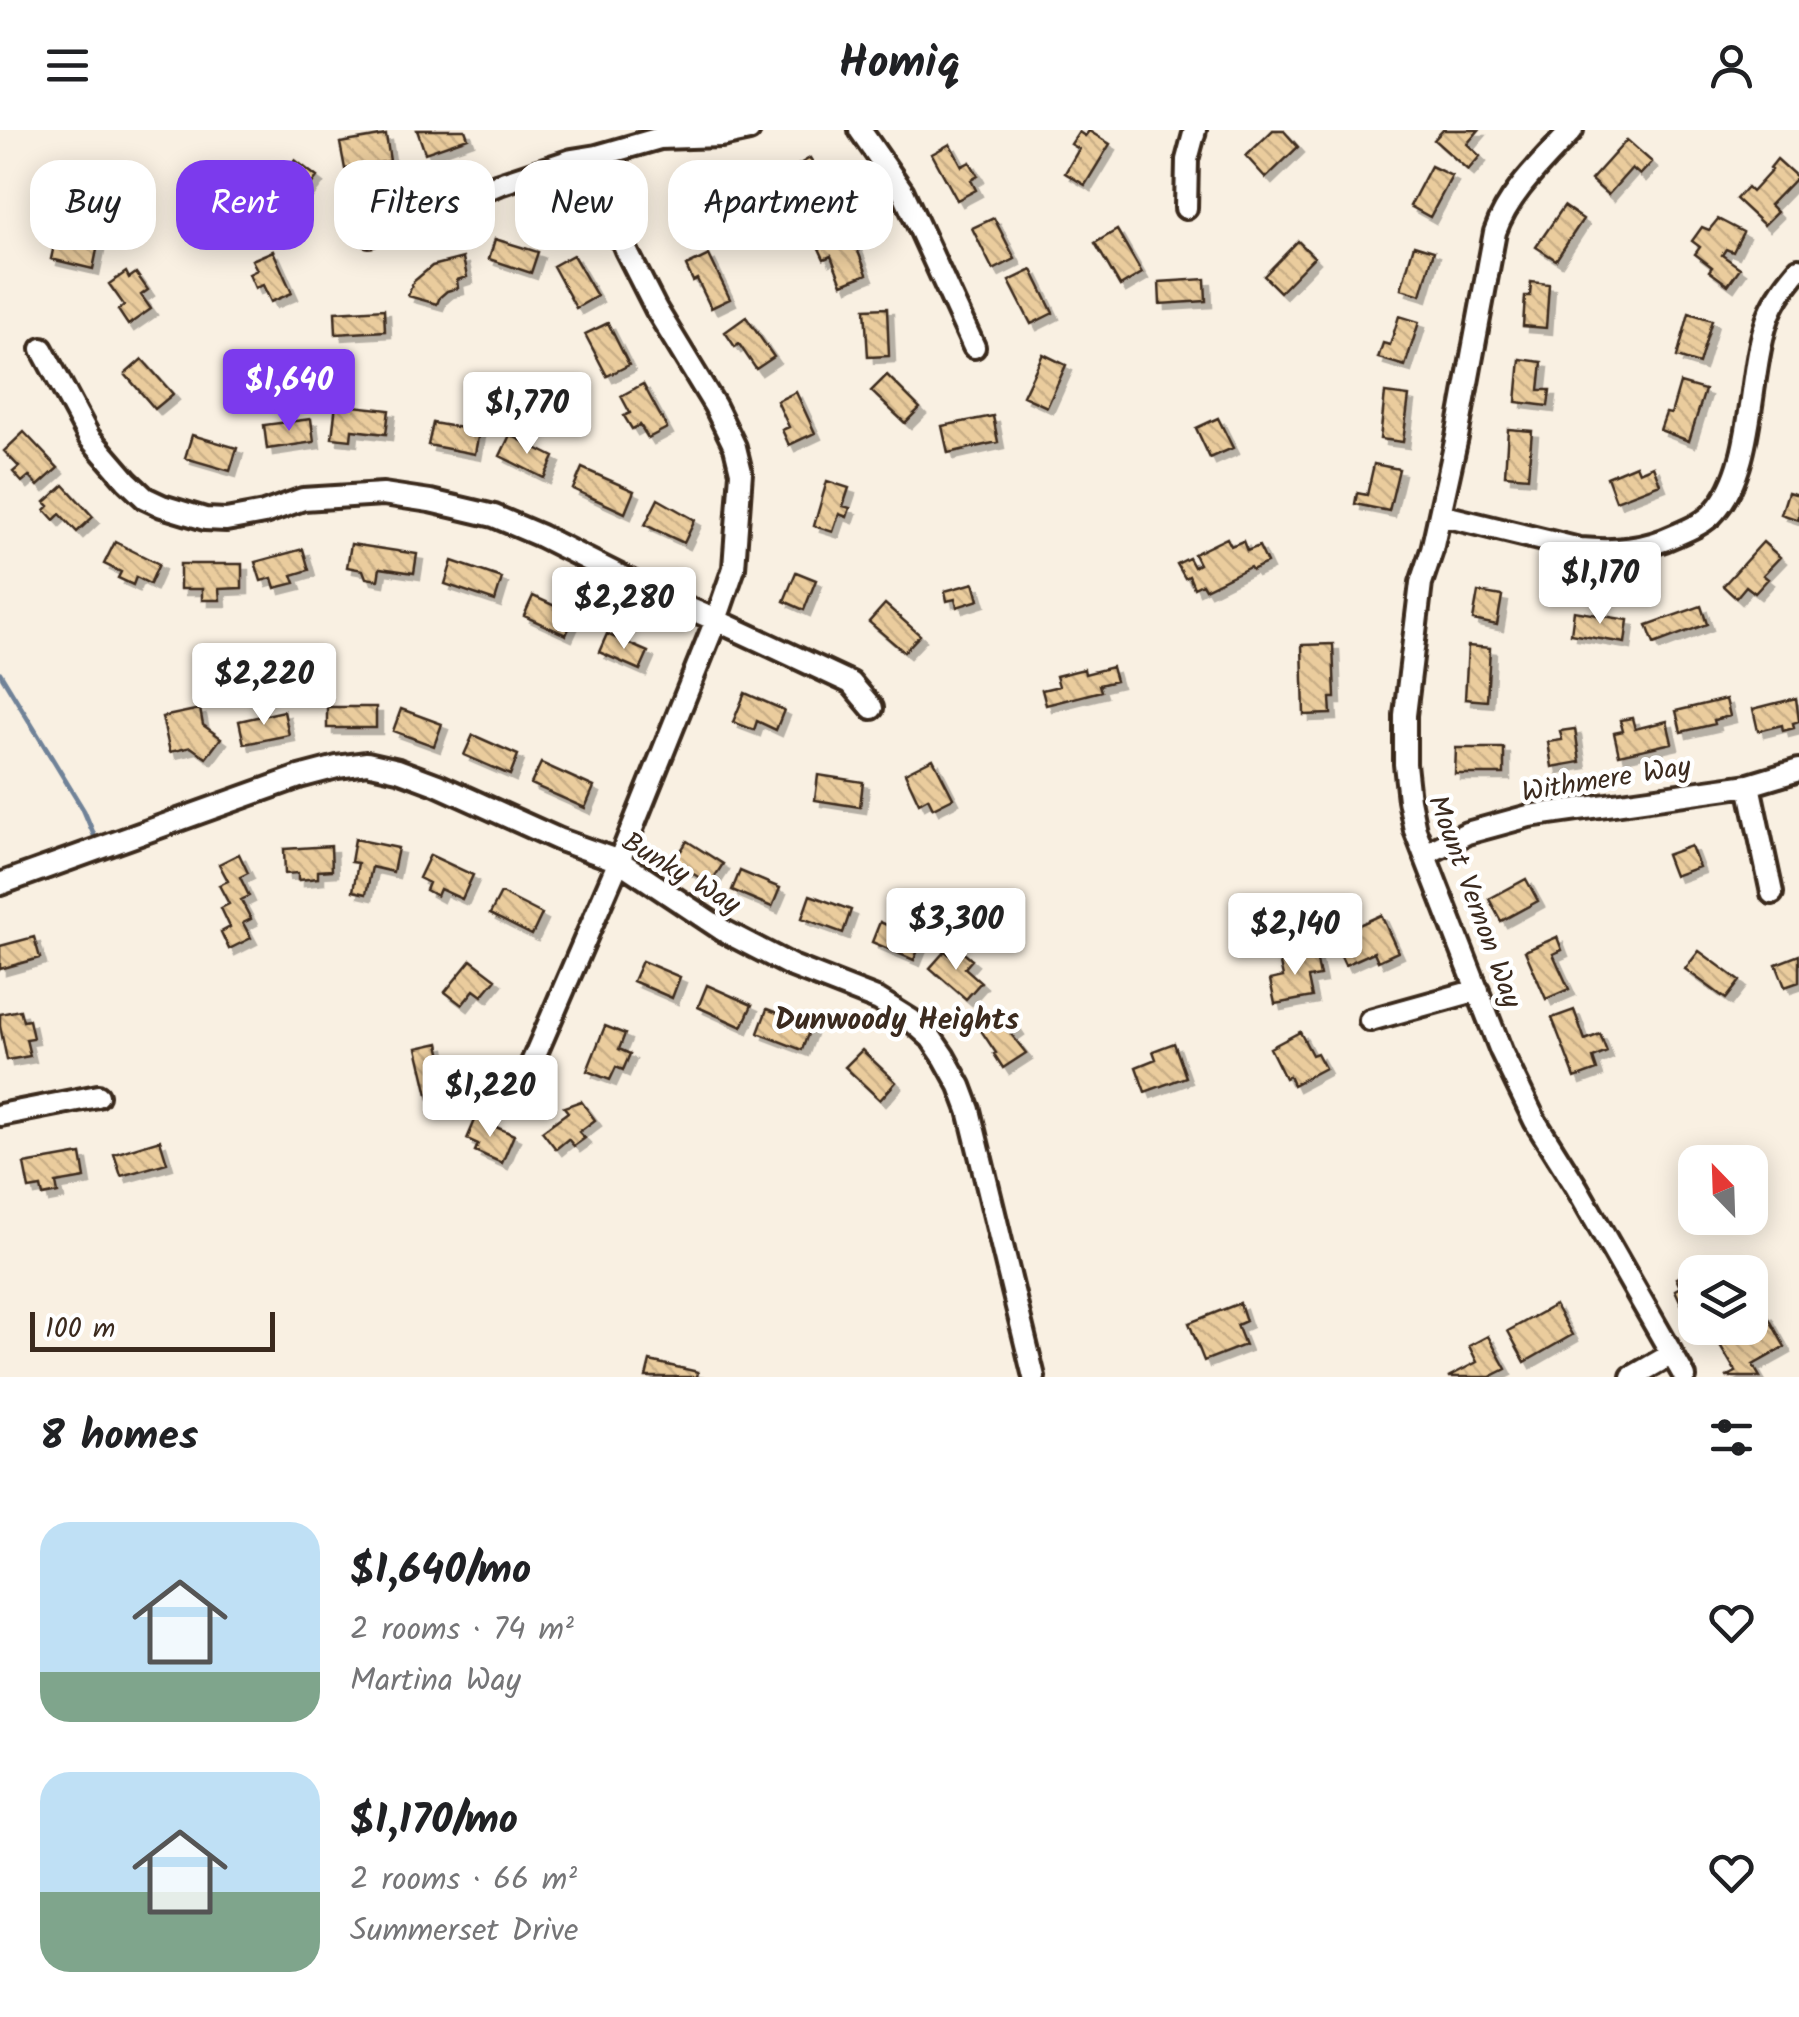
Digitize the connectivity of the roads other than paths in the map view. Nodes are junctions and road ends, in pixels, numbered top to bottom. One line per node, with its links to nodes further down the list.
1 (749, 130): 5 (street)
2 (860, 130): 9 (street)
3 (1195, 130): 7 (street)
4 (1572, 130): 11 (street, Mount Vernon Way)
5 (598, 156): 6 (street); 12 (street)
6 (495, 186)
7 (1186, 208)
8 (1799, 269): 11 (street)
9 (974, 347)
10 (42, 349): 12 (street)
11 (1440, 515): 16 (street, Mount Vernon Way)
12 (716, 620): 13 (street); 17 (street)
13 (872, 708)
14 (1799, 770): 15 (street, Withmere Way)
15 (1749, 785): 16 (street, Withmere Way); 19 (street)
16 (1426, 854): 20 (street, Mount Vernon Way)
17 (618, 861): 18 (street, Bunky Way); 22 (street); 26 (street, Bunky Way)
18 (0, 884)
19 (1772, 893)
20 (1478, 990): 21 (street); 25 (street, Mount Vernon Way)
21 (1370, 1020)
22 (531, 1065)
23 (98, 1096): 24 (street)
24 (0, 1115)
25 (1672, 1354): 27 (street); 28 (street, Mount Vernon Way)
26 (1034, 1377)
27 (1632, 1377)
28 (1685, 1377)

